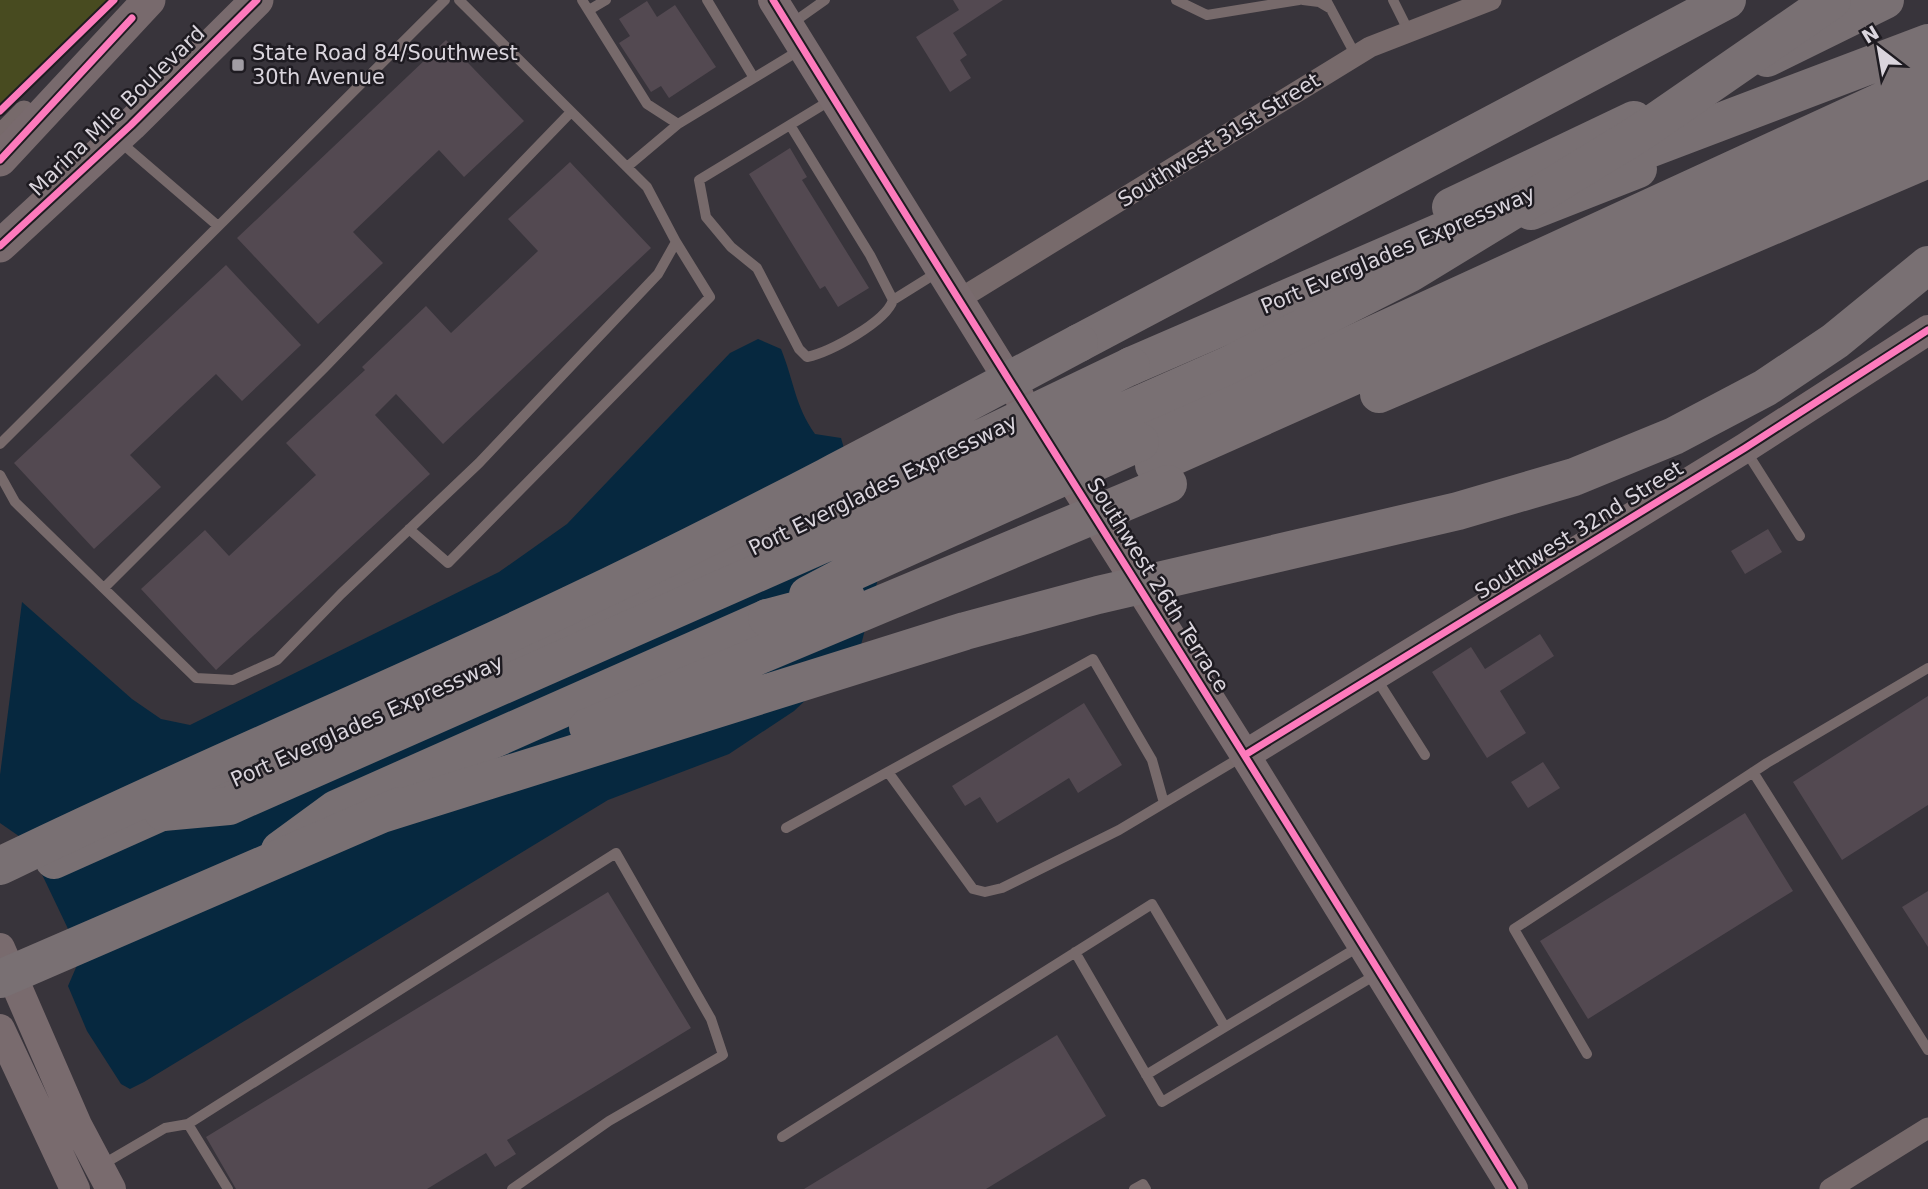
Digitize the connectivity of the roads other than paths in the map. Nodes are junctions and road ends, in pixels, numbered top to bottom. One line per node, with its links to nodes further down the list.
1 (257, 0): 31 (main road, Marina Mile Boulevard)
2 (445, 0): 35 (lane)
3 (459, 0): 27 (lane)
4 (582, 0): 18 (lane)
5 (606, 0): 18 (lane)
6 (707, 0): 24 (lane)
7 (773, 0): 20 (street, Southwest 26th Terrace)
8 (825, 0): 20 (lane)
9 (1177, 0): 10 (lane)
10 (1301, 0): 16 (lane)
11 (1393, 0): 19 (lane)
12 (1491, 0): 19 (street, Southwest 31st Street)
13 (1727, 0): 62 (highway, bridge)
14 (1832, 0): 59 (highway, bridge)
15 (1885, 0): 44 (highway)
16 (1328, 4): 22 (lane)
17 (140, 9): 32 (main road)
18 (589, 10): 29 (lane)
19 (1408, 30): 22 (street, Southwest 31st Street)
20 (796, 37): 24 (lane); 26 (street, Southwest 26th Terrace)
21 (1928, 43): 40 (highway, Port Everglades Expressway)
22 (1356, 55): 42 (street, Southwest 31st Street)
23 (1928, 69): 40 (highway)
24 (754, 78): 29 (lane)
25 (1928, 80): 47 (highway)
26 (833, 98): 30 (lane); 39 (street, Southwest 26th Terrace)
27 (571, 112): 34 (lane); 51 (lane)
28 (1928, 120): 47 (highway)
29 (678, 124): 34 (lane)
30 (790, 125): 41 (lane); 41 (lane)
31 (116, 139): 35 (lane); 37 (main road, Marina Mile Boulevard)
32 (2, 150)
33 (1928, 159): 47 (highway)
34 (627, 167): 36 (lane)
35 (218, 226): 45 (lane)
36 (676, 242): 49 (lane); 49 (lane)
37 (0, 246)
38 (1928, 265): 60 (highway, bridge)
39 (940, 271): 41 (lane); 42 (street, Southwest 26th Terrace)
40 (1282, 298): 44 (highway, Port Everglades Expressway)
41 (893, 300)
42 (958, 300): 54 (street, Southwest 26th Terrace)
43 (1928, 330): 46 (street, Southwest 32nd Street)
44 (1131, 366): 59 (highway, Port Everglades Expressway, bridge)
45 (0, 444)
46 (1745, 448): 50 (lane); 53 (street, Southwest 32nd Street)
47 (1154, 464): 60 (highway, bridge); 63 (highway, bridge)
48 (0, 475): 51 (lane)
49 (409, 529): 51 (lane)
50 (1800, 537)
51 (105, 587)
52 (1928, 668): 57 (lane)
53 (1375, 675): 54 (street, Southwest 32nd Street); 55 (lane)
54 (1245, 755): 58 (lane); 65 (street, Southwest 26th Terrace)
55 (1425, 755)
56 (888, 772): 58 (lane); 58 (lane); 61 (lane)
57 (1753, 772): 72 (lane); 74 (lane)
58 (1164, 803)
59 (163, 812): 64 (highway, Port Everglades Expressway)
60 (375, 816): 63 (highway, bridge)
61 (786, 828)
62 (0, 866)
63 (256, 868): 69 (highway, bridge)
64 (0, 883)
65 (1363, 945): 68 (street, Southwest 26th Terrace); 70 (lane)
66 (0, 948): 79 (street)
67 (1075, 952): 70 (lane); 75 (lane); 78 (lane)
68 (1380, 972): 75 (lane); 85 (street, Southwest 26th Terrace)
69 (0, 979)
70 (1225, 1027): 75 (lane)
71 (0, 1029): 80 (street)
72 (1924, 1037): 73 (lane)
73 (1928, 1050)
74 (1587, 1054)
75 (1146, 1074)
76 (188, 1124): 79 (lane); 81 (lane); 82 (lane)
77 (1928, 1128): 86 (street)
78 (782, 1137)
79 (105, 1178)
80 (75, 1189)
81 (228, 1189)
82 (512, 1189)
83 (1134, 1189): 84 (lane)
84 (1146, 1189)
85 (1513, 1189)
86 (1830, 1189)

